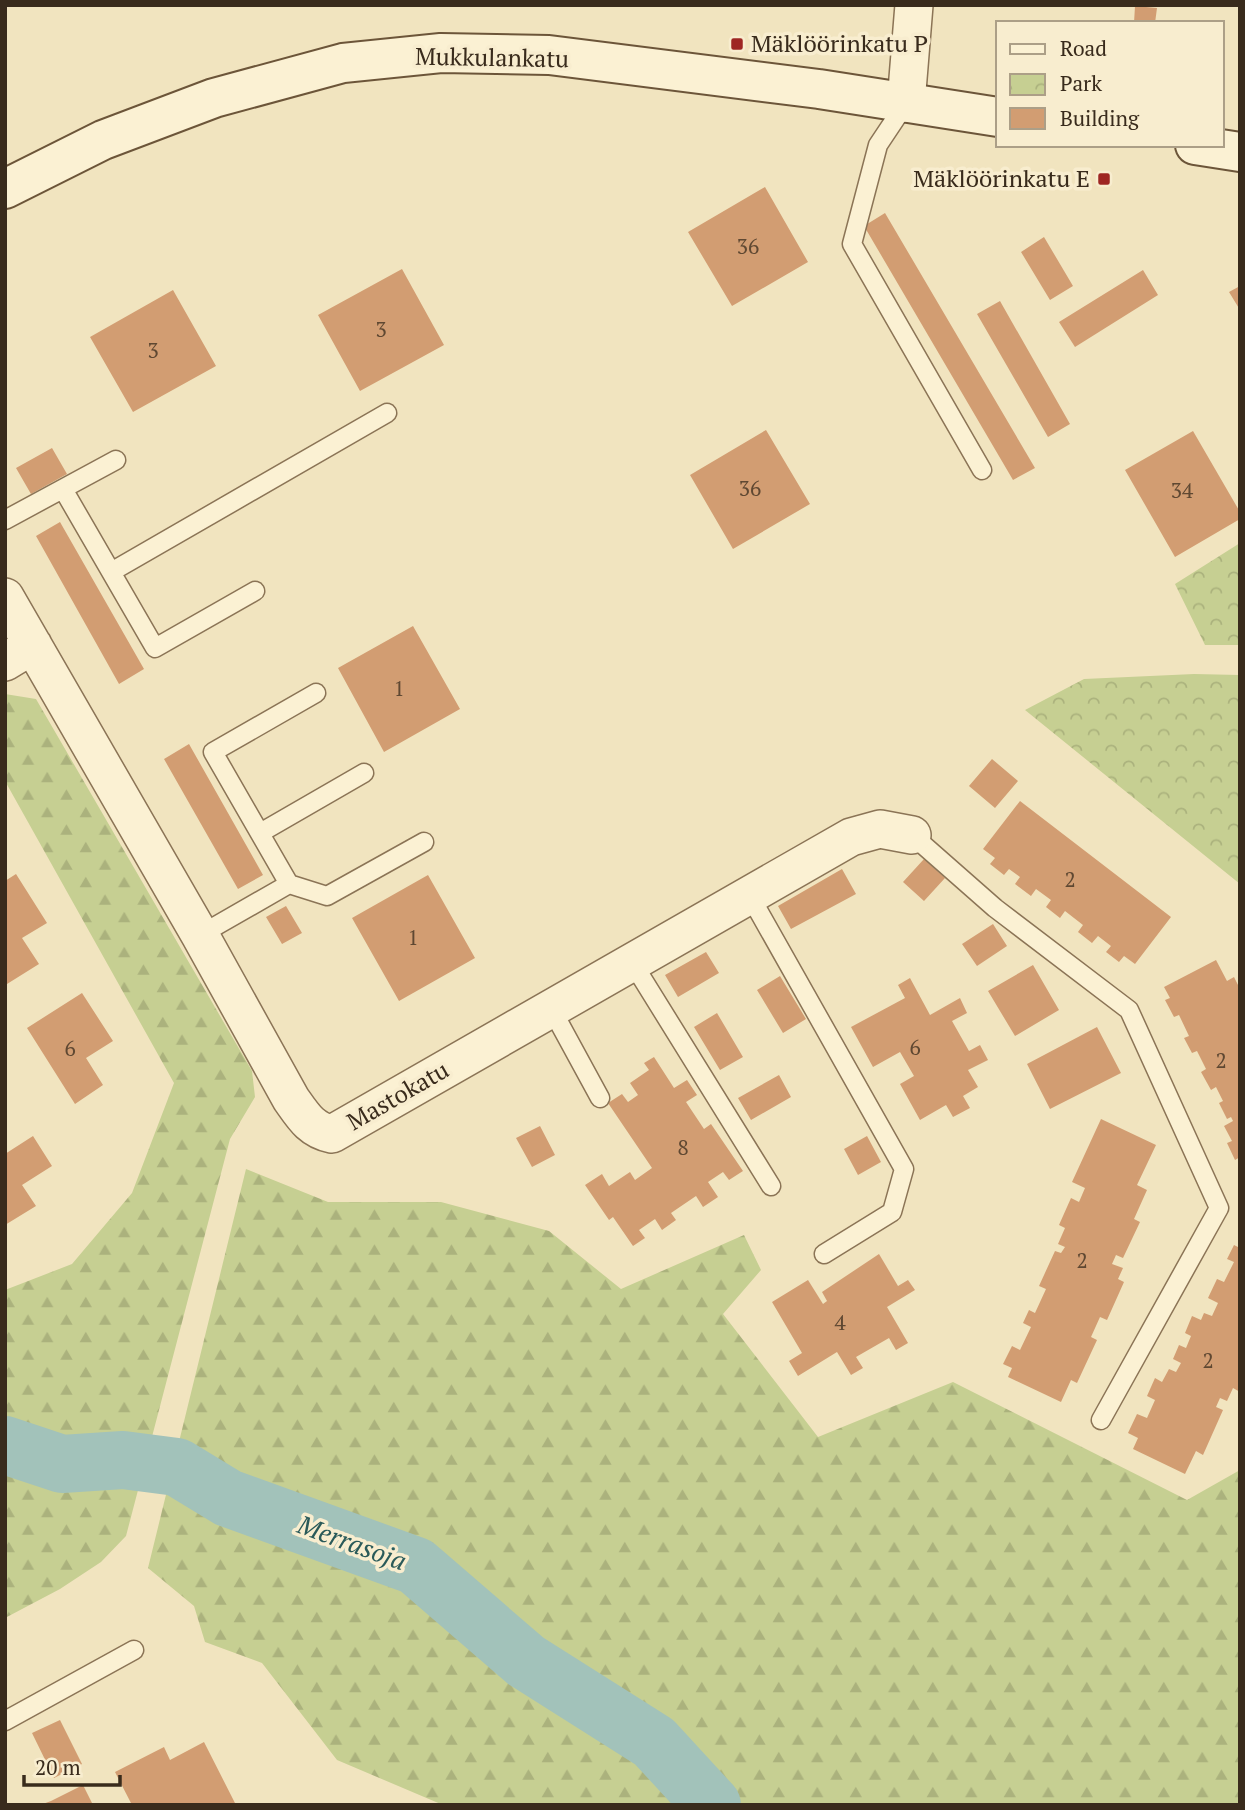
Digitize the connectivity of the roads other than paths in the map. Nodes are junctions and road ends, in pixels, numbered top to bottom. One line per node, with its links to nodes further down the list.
1 (914, 5): 2 (street)
2 (906, 103): 3 (street, Mukkulankatu); 6 (street, Mukkulankatu); 9 (lane)
3 (996, 117)
4 (1208, 147): 5 (street)
5 (1240, 152)
6 (5, 188)
7 (387, 412): 12 (lane)
8 (116, 460): 10 (lane)
9 (982, 470)
10 (63, 489): 11 (lane); 12 (lane)
11 (5, 520)
12 (111, 572): 13 (lane)
13 (255, 591)
14 (5, 597): 15 (street, Mastokatu)
15 (19, 653): 23 (street, Mastokatu)
16 (316, 692): 18 (lane)
17 (364, 773): 18 (lane)
18 (260, 833): 21 (lane)
19 (912, 835): 22 (street, Mastokatu); 29 (lane)
20 (424, 842): 21 (lane)
21 (289, 884): 23 (lane)
22 (750, 896): 24 (street, Mastokatu); 28 (lane)
23 (200, 935): 25 (street, Mastokatu)
24 (632, 962): 25 (street, Mastokatu); 27 (lane)
25 (551, 1008): 26 (lane)
26 (600, 1098)
27 (771, 1186)
28 (824, 1254)
29 (1101, 1420)
30 (134, 1650): 31 (lane)
31 (5, 1721)

